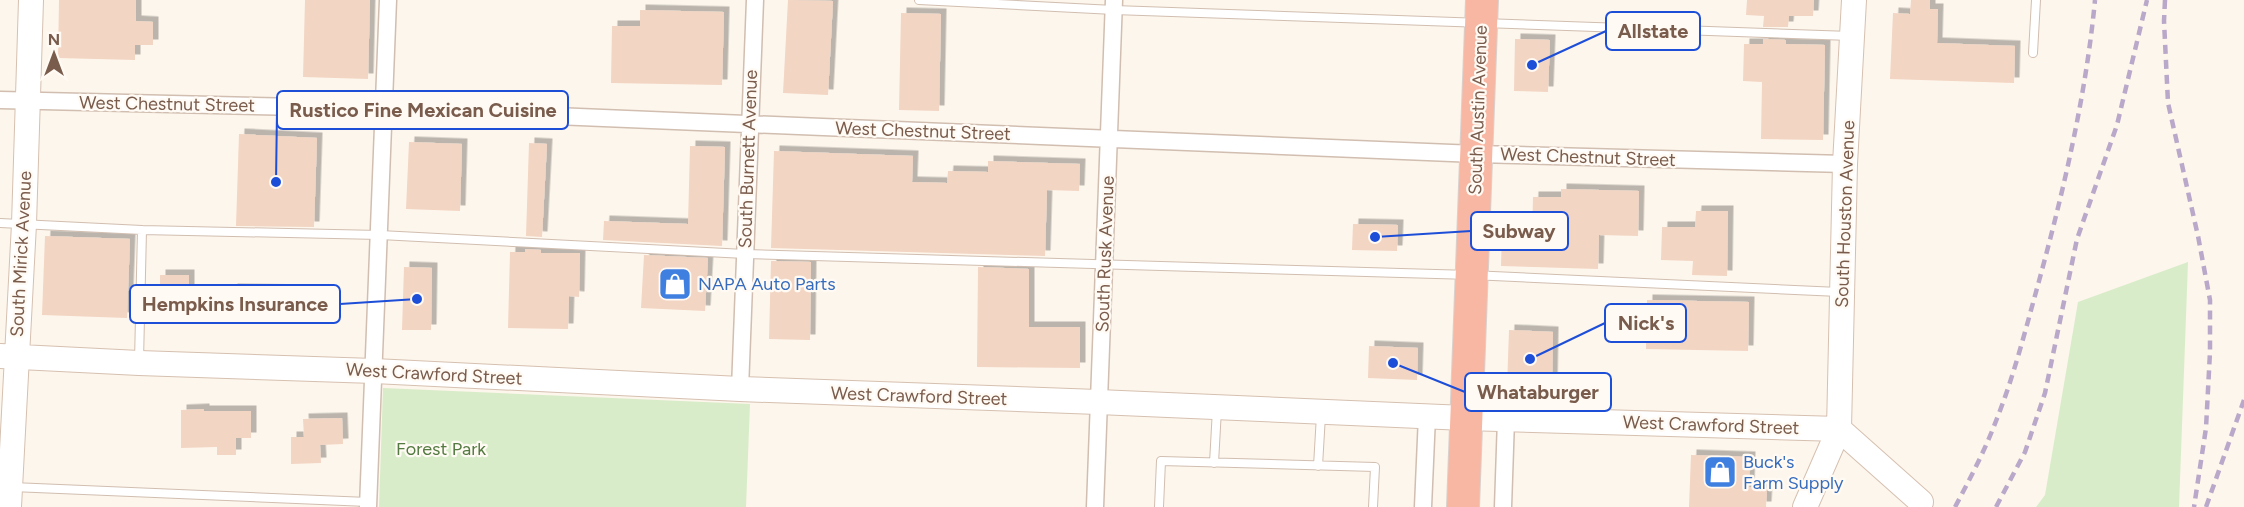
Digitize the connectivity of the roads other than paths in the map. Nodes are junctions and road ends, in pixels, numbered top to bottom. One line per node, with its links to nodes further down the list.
1 (31, 0): 12 (street, South Mirick Avenue)
2 (388, 0): 13 (street)
3 (755, 0): 14 (street, South Burnett Avenue)
4 (919, 0): 7 (lane)
5 (1854, 0): 9 (street, South Houston Avenue)
6 (2036, 0): 10 (lane)
7 (1114, 5): 8 (lane); 15 (street, South Rusk Avenue)
8 (1482, 12): 9 (lane); 16 (highway, South Austin Avenue)
9 (1852, 36): 17 (street, South Houston Avenue)
10 (2033, 52)
11 (0, 100): 12 (street, West Chestnut Street)
12 (27, 101): 13 (street, West Chestnut Street); 18 (street, South Mirick Avenue)
13 (385, 109): 14 (street, West Chestnut Street); 20 (street)
14 (749, 124): 15 (street, West Chestnut Street); 21 (street, South Burnett Avenue)
15 (1110, 137): 16 (street, West Chestnut Street); 22 (street, South Rusk Avenue)
16 (1476, 154): 17 (street, West Chestnut Street); 23 (highway, South Austin Avenue)
17 (1845, 164): 24 (street, South Houston Avenue)
18 (12, 224): 19 (lane); 25 (street, South Mirick Avenue)
19 (142, 230): 20 (lane); 26 (lane)
20 (380, 235): 21 (lane); 27 (street)
21 (745, 254): 22 (lane); 28 (street, South Burnett Avenue)
22 (1104, 265): 23 (lane); 29 (street, South Rusk Avenue)
23 (1471, 276): 24 (lane); 33 (highway, South Austin Avenue)
24 (1842, 292): 35 (street, South Houston Avenue)
25 (8, 356): 26 (street, West Crawford Street); 38 (street, South Mirick Avenue)
26 (139, 363): 27 (street, West Crawford Street)
27 (374, 371): 28 (street, West Crawford Street); 40 (street)
28 (740, 389): 29 (street, West Crawford Street)
29 (1098, 402): 30 (street, West Crawford Street); 41 (street, South Rusk Avenue)
30 (1217, 407): 31 (street, West Crawford Street); 36 (lane)
31 (1321, 411): 32 (street, West Crawford Street); 37 (lane)
32 (1427, 416): 33 (street, West Crawford Street); 44 (street)
33 (1465, 418): 34 (street, West Crawford Street); 45 (highway, South Austin Avenue)
34 (1506, 420): 35 (street, West Crawford Street); 46 (street)
35 (1839, 429): 39 (street); 47 (street)
36 (1214, 463): 37 (lane); 42 (lane)
37 (1318, 466): 43 (lane)
38 (6, 494): 40 (lane)
39 (1921, 502)
40 (368, 505)
41 (1095, 507)
42 (1159, 507)
43 (1373, 507)
44 (1423, 507)
45 (1463, 507)
46 (1503, 507)
47 (1805, 507)

